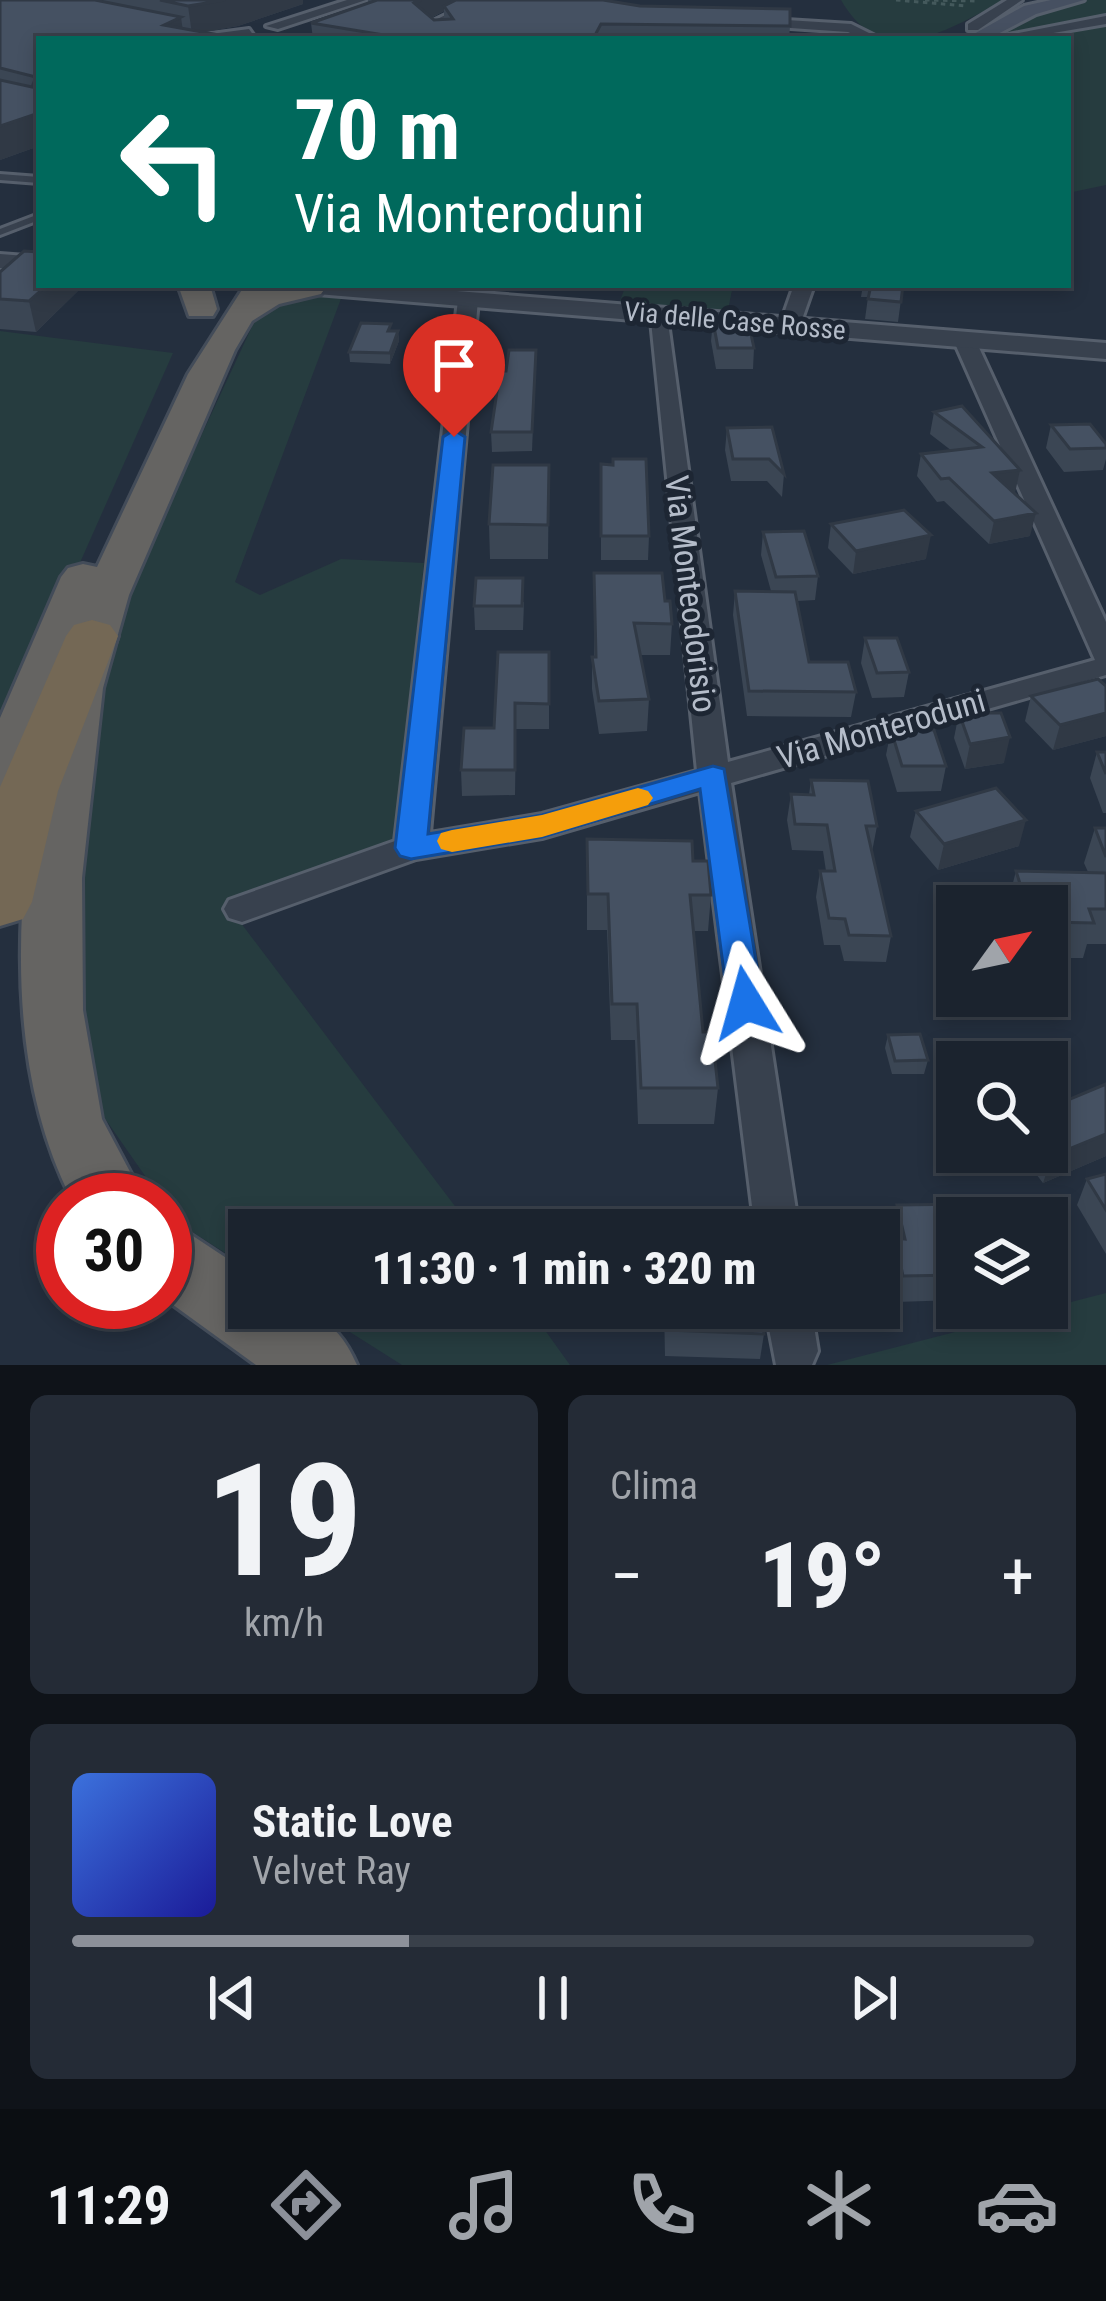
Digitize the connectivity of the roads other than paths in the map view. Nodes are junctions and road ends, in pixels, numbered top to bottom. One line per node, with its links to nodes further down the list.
1 (360, 0): 6 (street)
2 (486, 0): 14 (street)
3 (1047, 0): 11 (main road)
4 (1075, 0): 11 (main road)
5 (1009, 4): 11 (street)
6 (323, 12): 10 (street); 10 (street)
7 (743, 20): 15 (street)
8 (1106, 20): 16 (street)
9 (181, 31): 12 (street)
10 (273, 33): 13 (street)
11 (973, 33)
12 (205, 36)
13 (226, 36)
14 (439, 36)
15 (868, 36)
16 (1013, 36)
17 (0, 176): 18 (lane)
18 (36, 181)
19 (36, 217): 20 (lane)
20 (0, 232)
21 (0, 261): 22 (street)
22 (36, 264)
23 (251, 288): 27 (highway)
24 (302, 288): 27 (highway)
25 (332, 288): 28 (street, Via delle Case Rosse)
26 (803, 288): 30 (street)
27 (213, 299): 33 (highway); 37 (highway)
28 (468, 300): 29 (street, Via delle Case Rosse); 38 (street)
29 (657, 315): 30 (street, Via delle Case Rosse); 36 (street, Via Monteodorisio)
30 (790, 325): 31 (street, Via delle Case Rosse)
31 (964, 339): 32 (street, Via delle Case Rosse); 34 (street)
32 (1106, 351)
33 (92, 636): 39 (highway); 41 (highway)
34 (1106, 654)
35 (1106, 666): 36 (street, Via Monteroduni)
36 (713, 776): 38 (street, Via Monteroduni); 42 (street, Via Monteodorisio)
37 (0, 778)
38 (411, 848): 40 (street, Via Monteroduni)
39 (0, 902)
40 (242, 909)
41 (95, 1173)
42 (774, 1209)
43 (192, 1276): 44 (highway)
44 (319, 1365)

